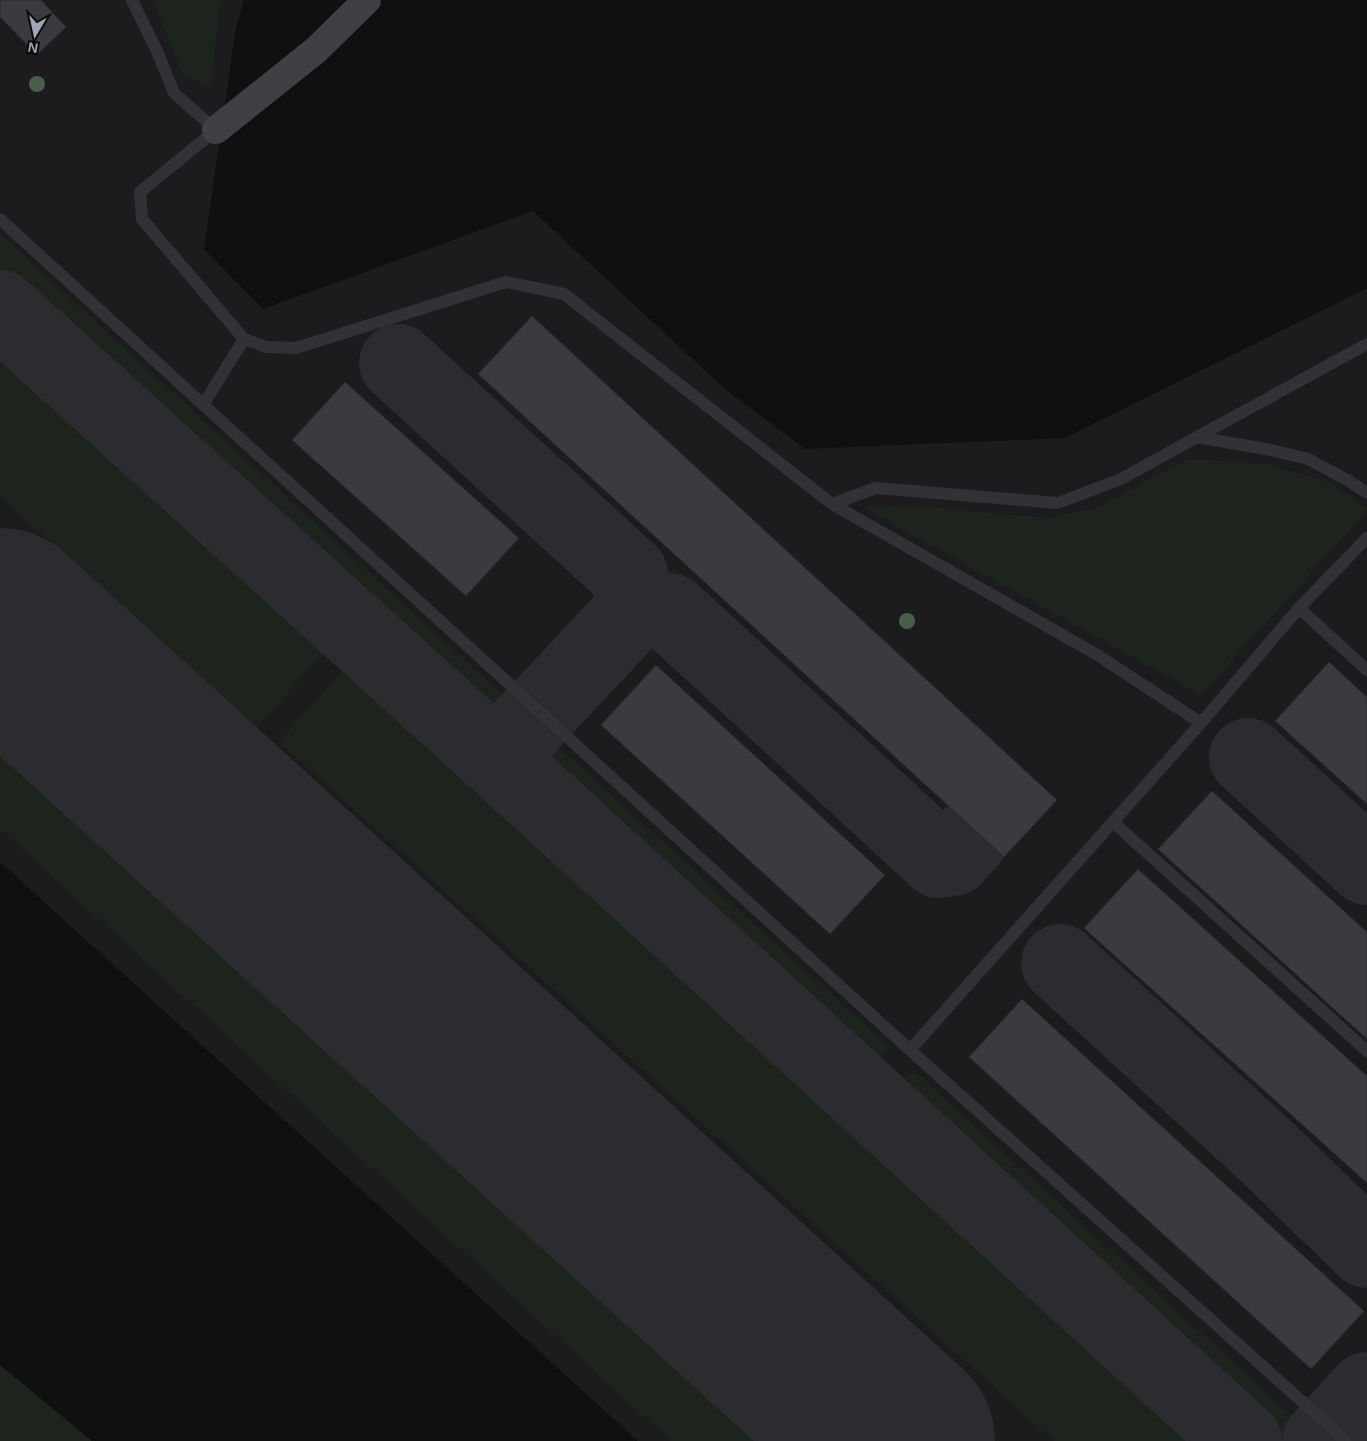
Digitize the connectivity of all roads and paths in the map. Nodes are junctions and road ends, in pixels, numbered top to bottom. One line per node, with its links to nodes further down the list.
1 (132, 0): 3 (lane)
2 (367, 0): 3 (street)
3 (216, 130): 5 (lane)
4 (0, 219): 7 (lane)
5 (244, 339): 7 (lane); 10 (lane)
6 (1367, 344): 8 (lane)
7 (203, 405): 16 (lane)
8 (1197, 437): 9 (lane); 10 (lane)
9 (1367, 493)
10 (832, 504): 14 (lane)
11 (1367, 538): 12 (lane)
12 (1299, 608): 13 (lane); 14 (lane)
13 (1367, 670)
14 (1201, 723): 15 (lane)
15 (1113, 822): 16 (lane); 17 (lane)
16 (910, 1050): 18 (lane)
17 (1367, 1051)
18 (1346, 1441)

